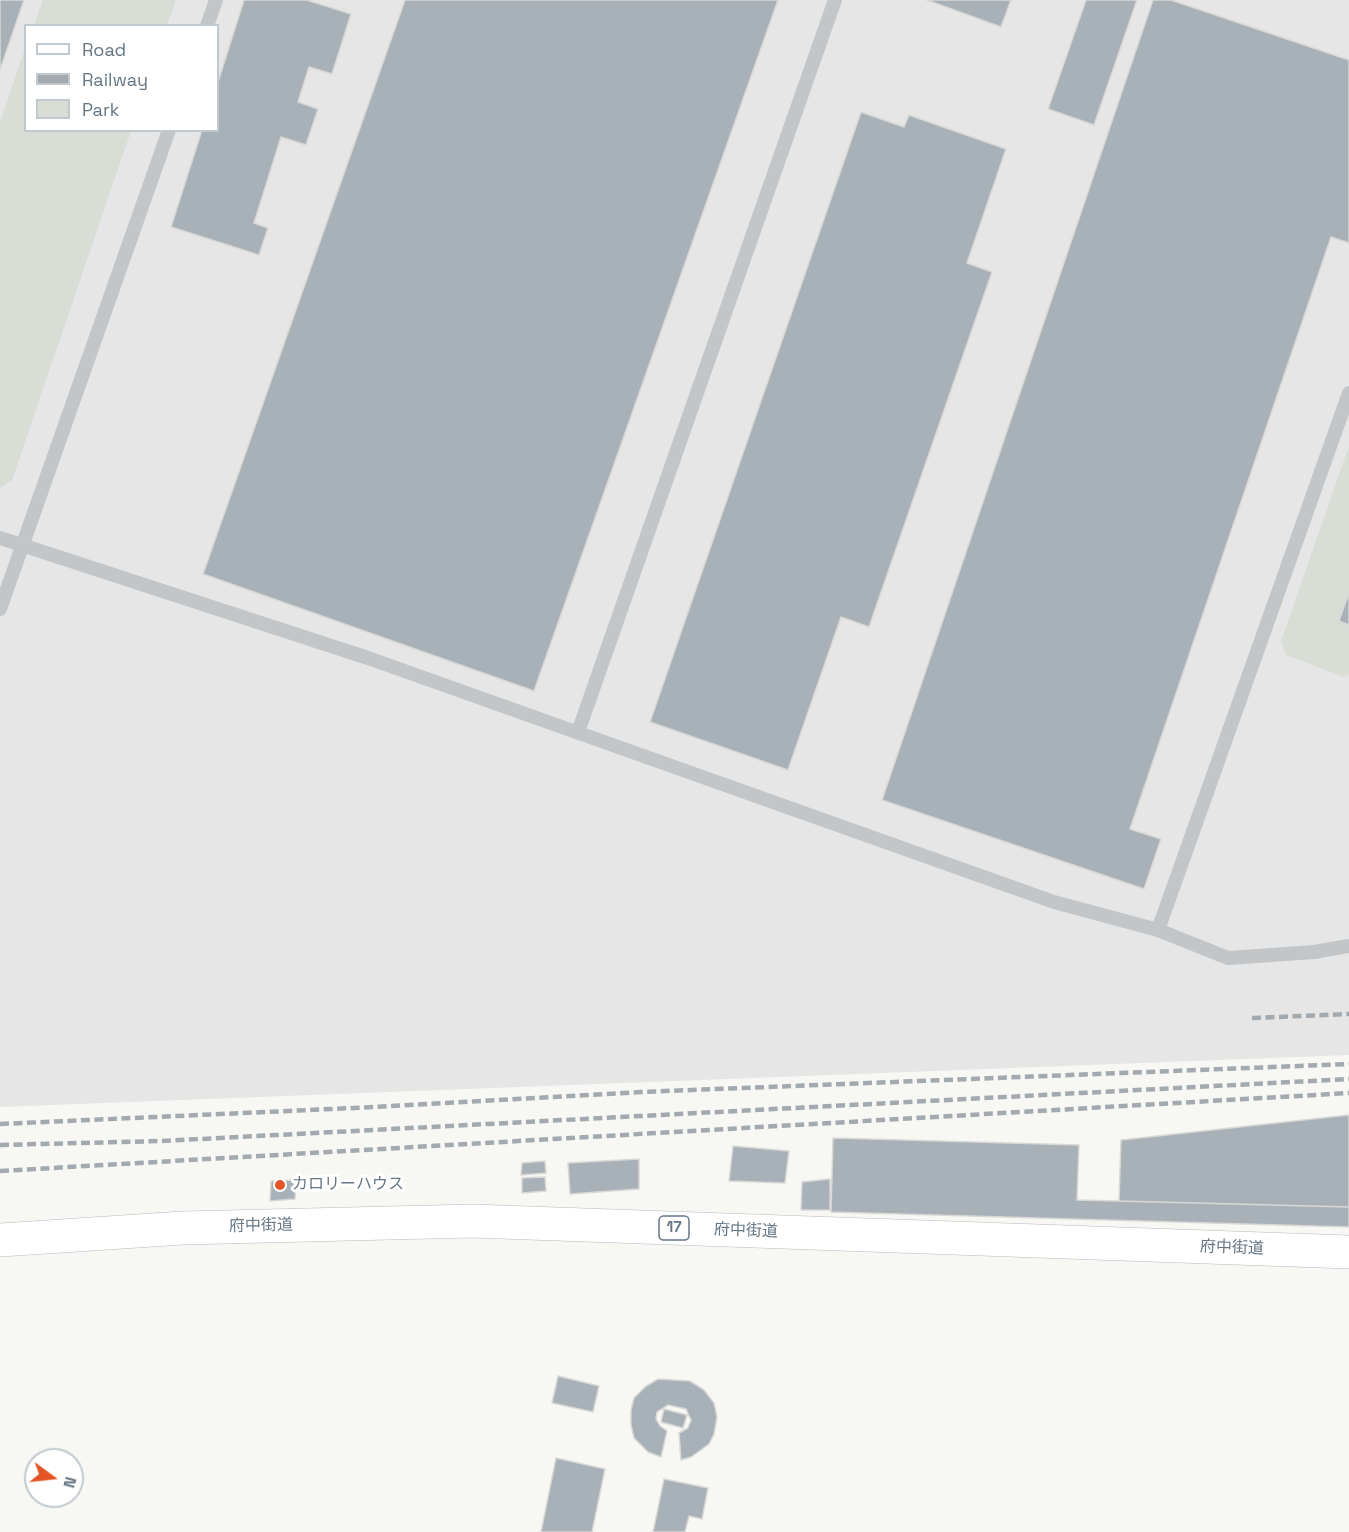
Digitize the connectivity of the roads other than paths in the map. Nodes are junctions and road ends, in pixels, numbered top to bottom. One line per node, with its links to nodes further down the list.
1 (216, 0): 3 (lane)
2 (835, 0): 9 (lane)
3 (208, 24)
4 (169, 132): 7 (lane)
5 (1349, 393): 10 (lane)
6 (0, 538): 7 (lane)
7 (22, 546): 8 (lane); 9 (lane)
8 (0, 609)
9 (578, 732): 10 (lane)
10 (1158, 930): 11 (lane)
11 (1349, 946)
12 (0, 1240): 13 (main road, 府中街道 / 17)
13 (1349, 1252)

